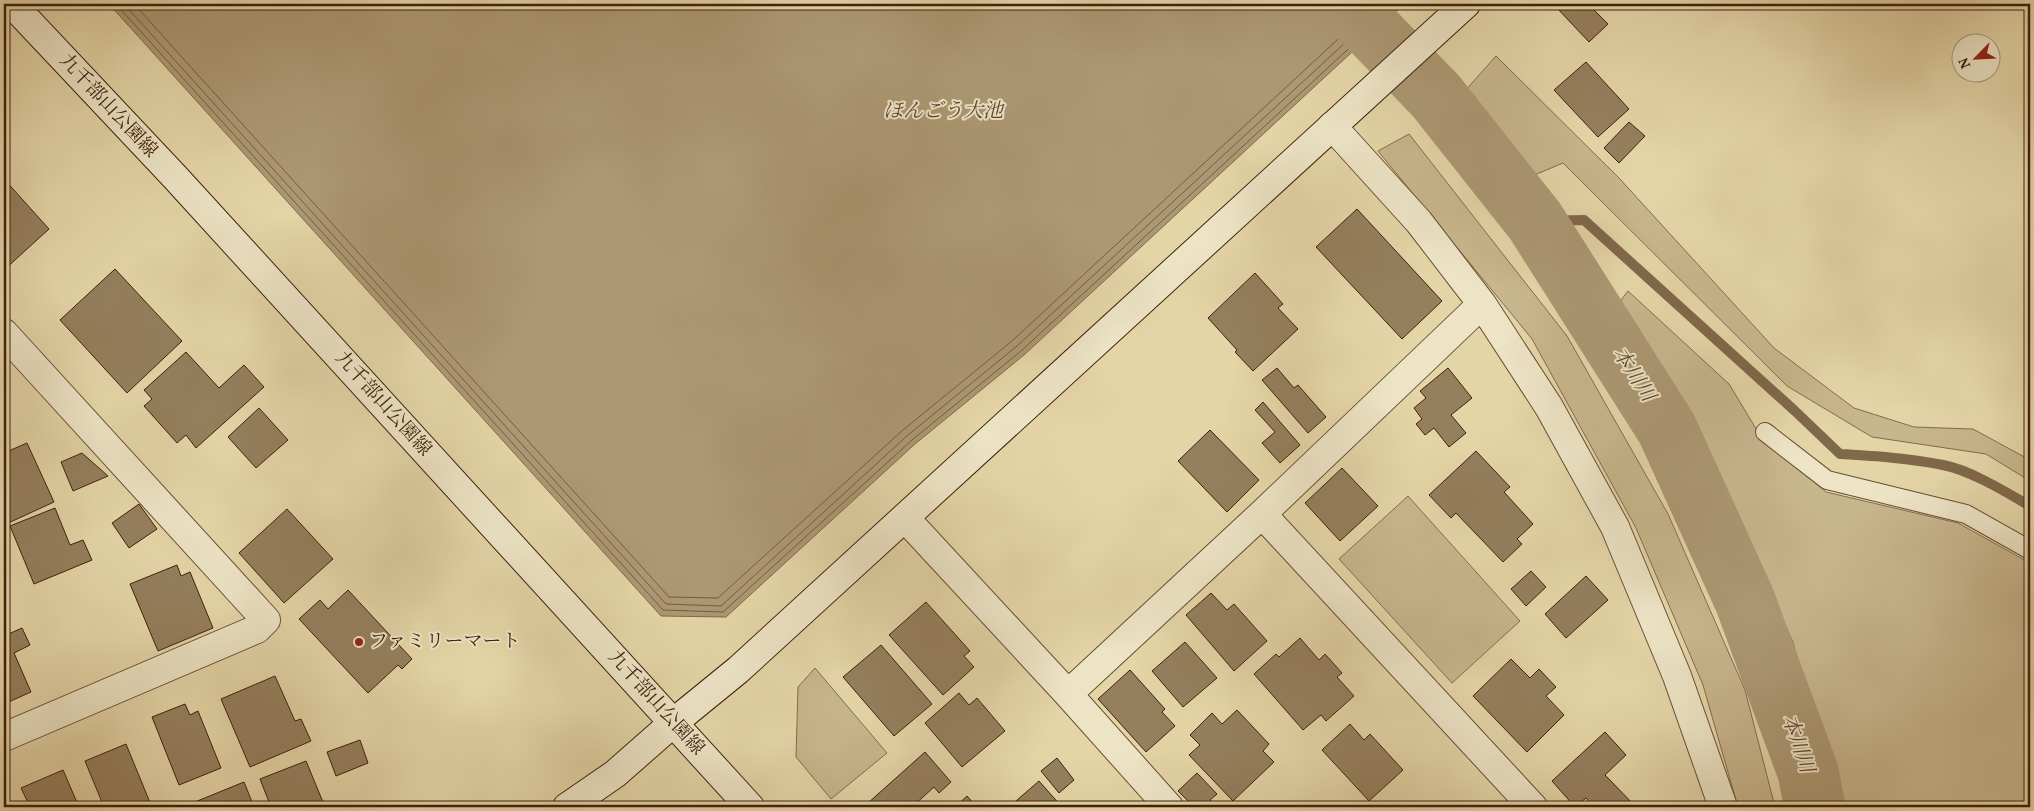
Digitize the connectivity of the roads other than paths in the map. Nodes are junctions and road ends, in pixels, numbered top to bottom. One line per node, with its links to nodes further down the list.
1 (12, 4): 11 (street, 九千部山公園線)
2 (1466, 4): 3 (street)
3 (1332, 126): 4 (street); 8 (street)
4 (1482, 304): 7 (street); 17 (street)
5 (4, 334): 12 (street)
6 (1765, 432): 9 (lane)
7 (1262, 514): 10 (street); 16 (street)
8 (905, 518): 10 (street); 11 (street)
9 (2030, 550)
10 (1068, 694): 15 (street)
11 (673, 723): 13 (street); 14 (street, 九千部山公園線)
12 (4, 737)
13 (567, 807)
14 (750, 807)
15 (1169, 807)
16 (1533, 807)
17 (1723, 807)

